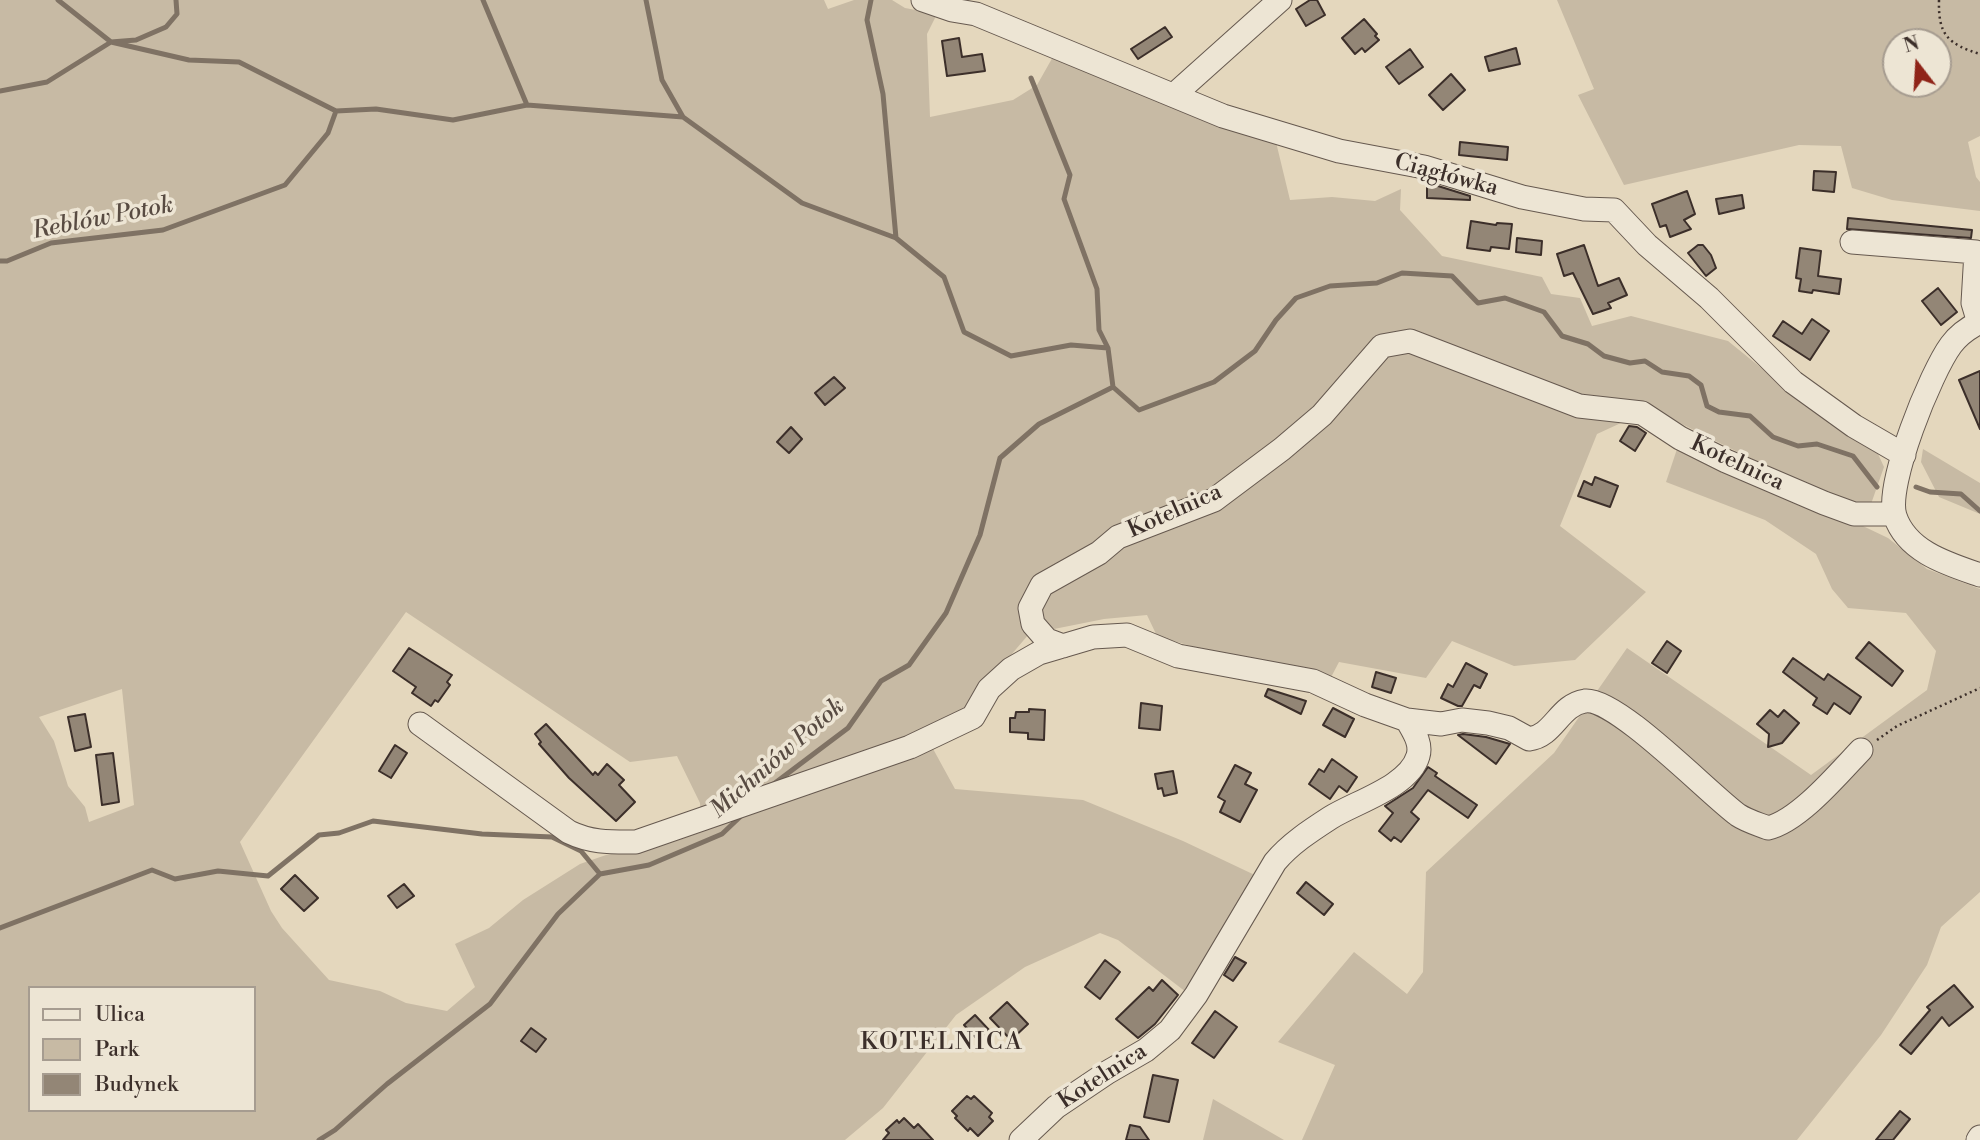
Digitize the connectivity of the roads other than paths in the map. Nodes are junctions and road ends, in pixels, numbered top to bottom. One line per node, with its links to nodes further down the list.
1 (923, 0): 3 (street, Ciągłówka)
2 (1279, 0): 4 (street)
3 (980, 7): 4 (street, Ciągłówka)
4 (1175, 94): 7 (street, Ciągłówka)
5 (1852, 242): 6 (street)
6 (1979, 323): 7 (street)
7 (1904, 455): 8 (street)
8 (1894, 514): 9 (street); 10 (street, Kotelnica)
9 (1980, 575)
10 (1063, 646): 11 (street); 12 (street)
11 (1407, 720): 13 (street); 14 (street, Kotelnica)
12 (420, 724)
13 (1861, 750)
14 (1021, 1140)

